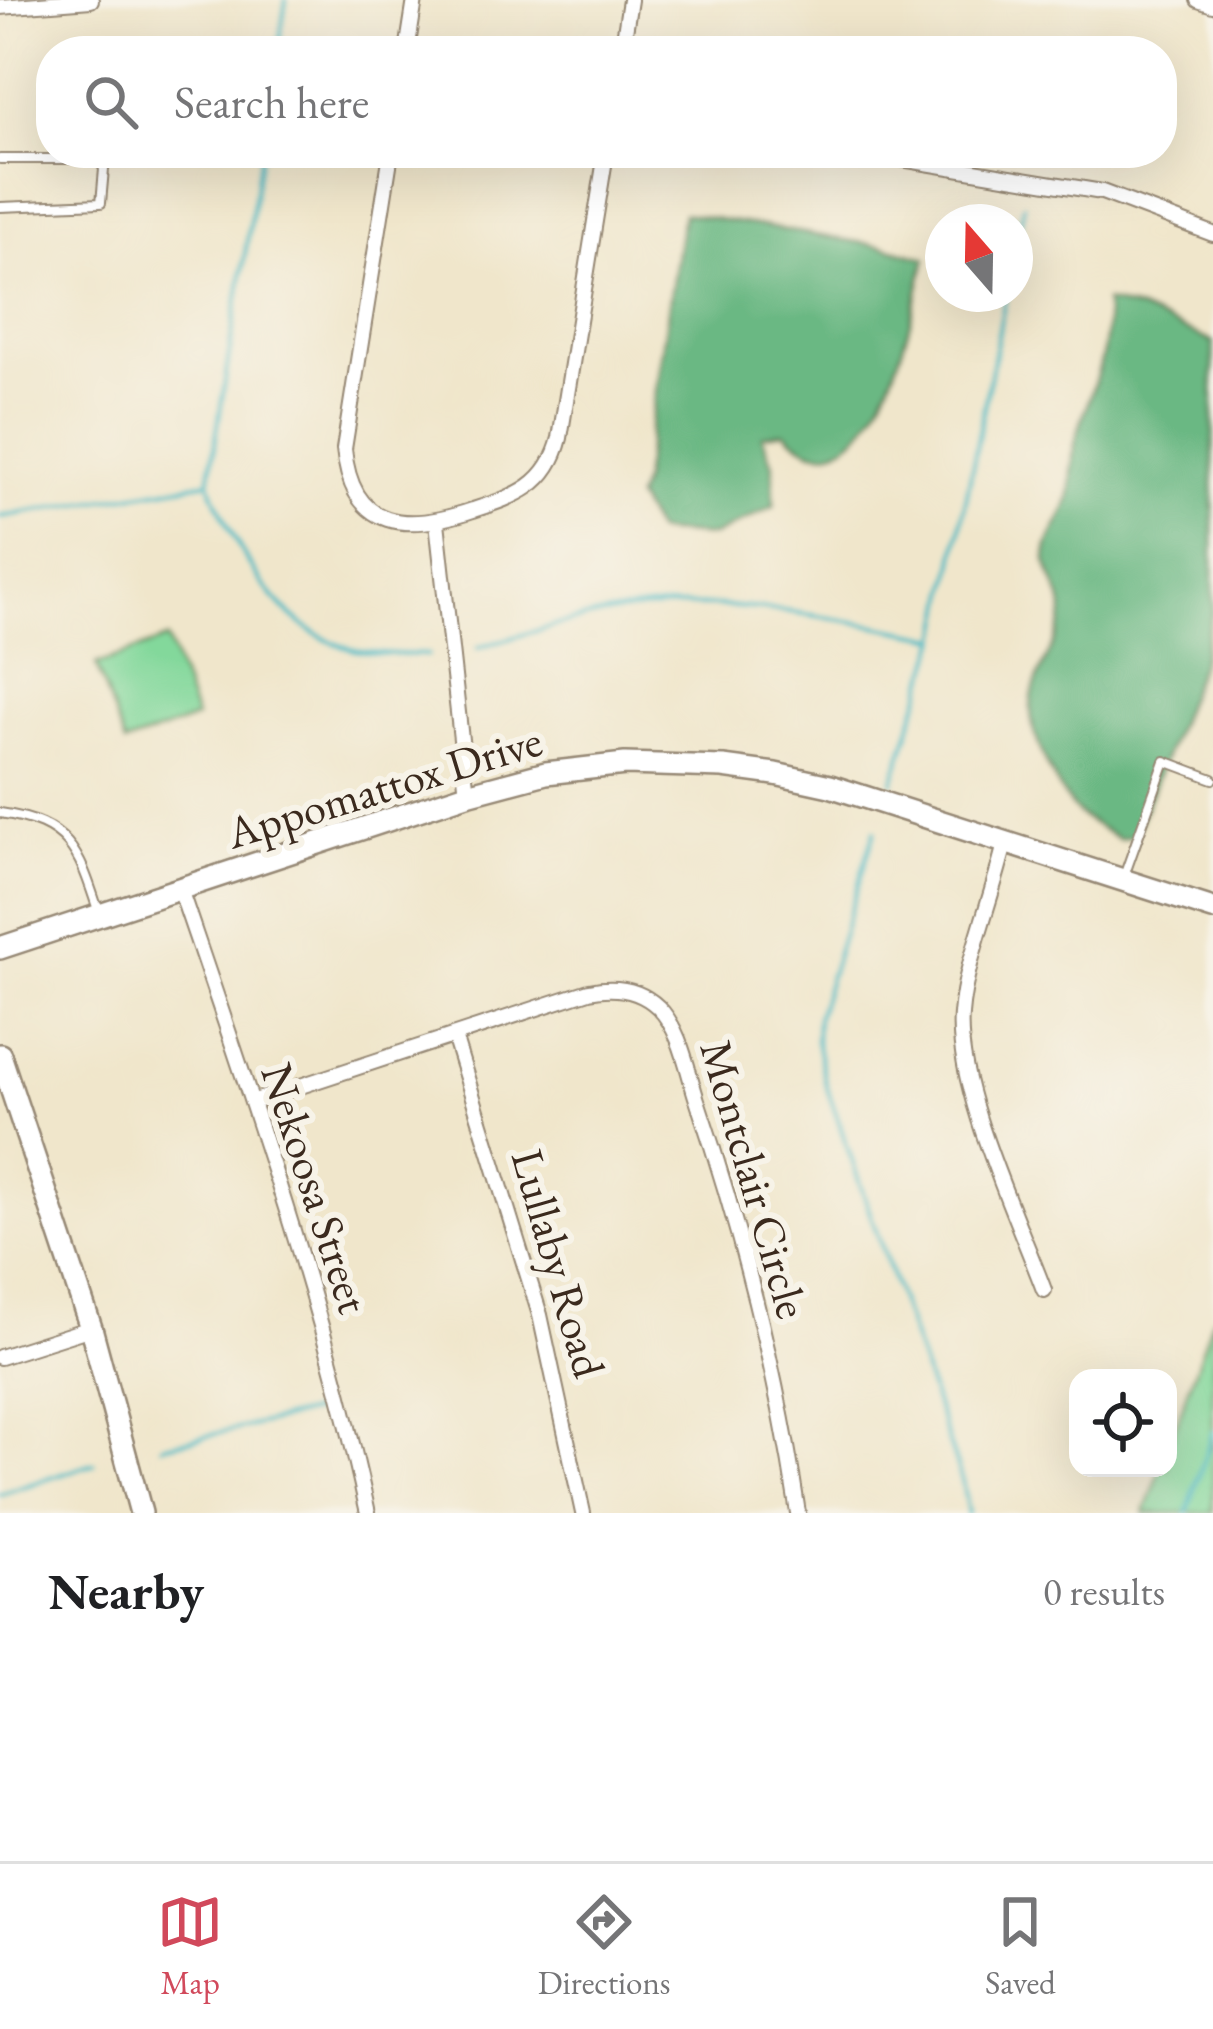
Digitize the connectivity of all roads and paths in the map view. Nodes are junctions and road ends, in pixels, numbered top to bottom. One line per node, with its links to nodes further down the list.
1 (92, 0): 6 (street)
2 (415, 0): 7 (street)
3 (631, 0): 8 (street)
4 (1198, 0): 5 (street)
5 (1213, 5)
6 (0, 8)
7 (409, 36)
8 (625, 36)
9 (0, 159): 10 (lane)
10 (36, 159)
11 (104, 168): 15 (lane)
12 (389, 168): 17 (street)
13 (604, 168): 17 (street)
14 (956, 168): 16 (street)
15 (0, 207)
16 (1213, 234)
17 (437, 522): 19 (street)
18 (1213, 779): 22 (lane)
19 (467, 794): 21 (street, Appomattox Drive); 23 (street, Appomattox Drive)
20 (0, 813): 25 (lane)
21 (1005, 843): 22 (street, Appomattox Drive); 30 (street)
22 (1122, 880): 24 (street, Appomattox Drive)
23 (180, 889): 25 (street, Appomattox Drive); 29 (street, Nekoosa Street)
24 (1213, 909)
25 (100, 915): 26 (street, Appomattox Drive)
26 (0, 948)
27 (454, 1036): 29 (street, Montclair Circle); 35 (street, Lullaby Road); 36 (street, Montclair Circle)
28 (0, 1055): 31 (street)
29 (252, 1102): 34 (street, Nekoosa Street)
30 (1044, 1290)
31 (91, 1328): 32 (street); 33 (street)
32 (0, 1357)
33 (141, 1513)
34 (368, 1513)
35 (583, 1513)
36 (798, 1513)

